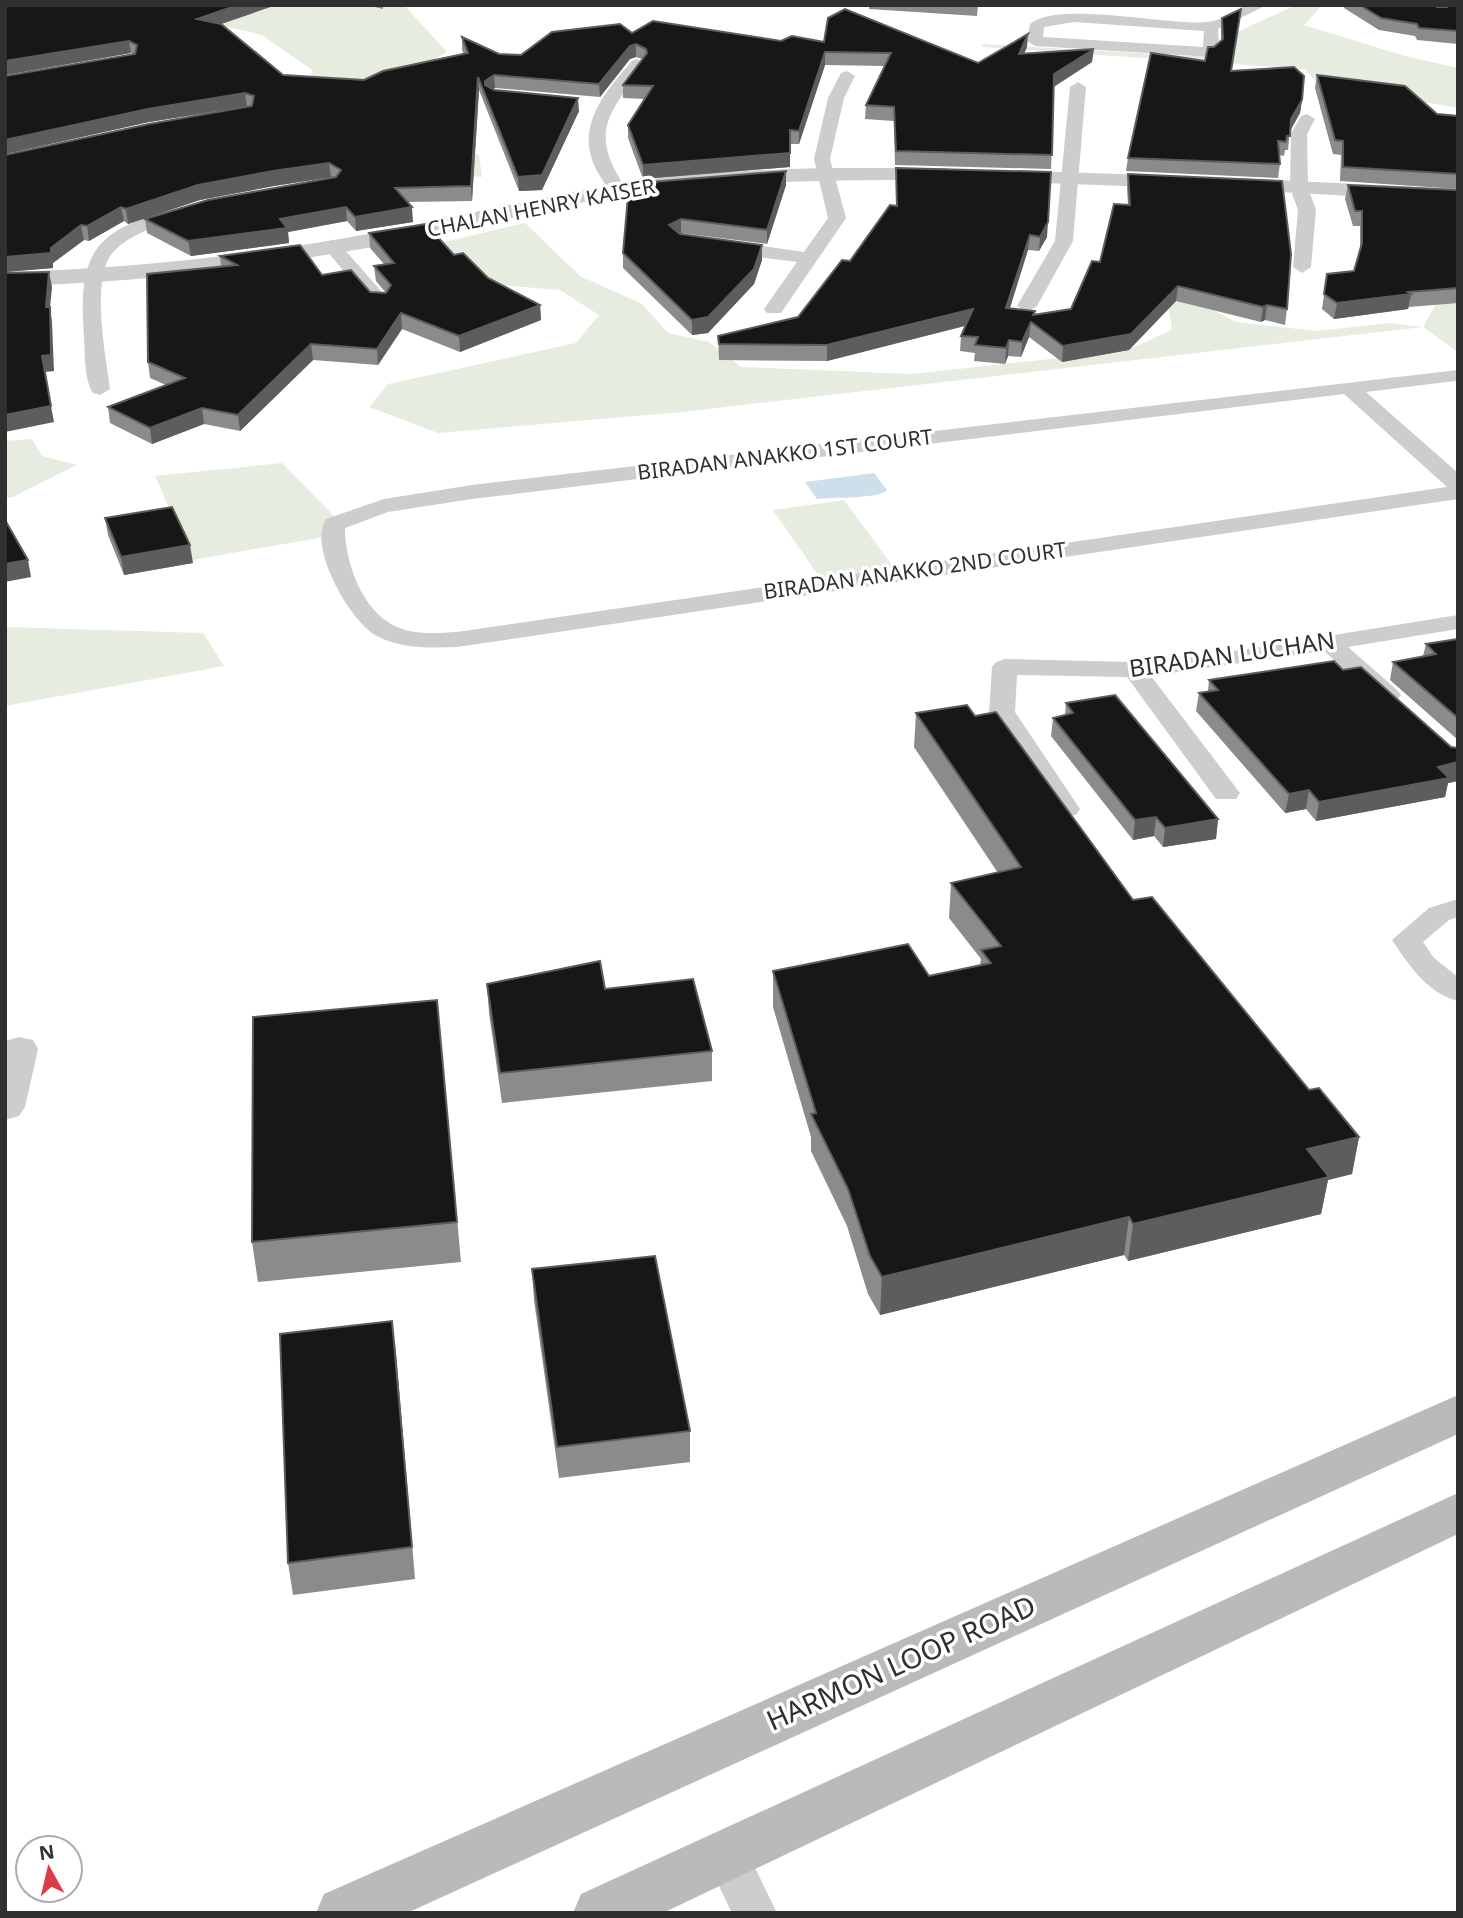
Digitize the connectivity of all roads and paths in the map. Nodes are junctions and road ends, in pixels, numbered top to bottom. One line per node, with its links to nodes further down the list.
1 (1260, 5): 2 (street)
2 (1211, 27): 2 (street)
3 (637, 64): 10 (street)
4 (847, 76): 7 (street)
5 (1078, 87): 8 (street)
6 (1307, 119): 9 (street)
7 (825, 173): 8 (street, CHALAN HENRY KAISER); 10 (street, CHALAN HENRY KAISER); 15 (street)
8 (1068, 180): 9 (street, CHALAN HENRY KAISER); 20 (street)
9 (1299, 188): 11 (street, CHALAN HENRY KAISER); 16 (street)
10 (618, 190): 14 (street, CHALAN HENRY KAISER)
11 (1458, 196)
12 (205, 208): 17 (street)
13 (706, 244): 15 (street)
14 (332, 246): 17 (street, CHALAN HENRY KAISER); 19 (street)
15 (808, 258): 21 (street)
16 (1302, 267)
17 (93, 276): 18 (street, CHALAN HENRY KAISER); 24 (street)
18 (5, 279)
19 (380, 303)
20 (1027, 306)
21 (774, 309)
22 (1455, 375): 23 (street)
23 (1349, 388): 25 (street); 28 (street, BIRADAN ANAKKO 1ST COURT)
24 (100, 389)
25 (1458, 485)
26 (1458, 492): 28 (street, BIRADAN ANAKKO 2ND COURT)
27 (1458, 622): 29 (street, BIRADAN LUCHAN)
28 (374, 624)
29 (1328, 642): 30 (street, BIRADAN LUCHAN); 31 (street)
30 (1134, 670): 32 (street); 33 (street, BIRADAN LUCHAN)
31 (1408, 713)
32 (1226, 793)
33 (1078, 827)
34 (1458, 908): 35 (street)
35 (1458, 992)
36 (19, 1049): 37 (street)
37 (5, 1107)
38 (1458, 1413): 41 (main road, HARMON LOOP ROAD)
39 (1458, 1513): 40 (main road)
40 (726, 1855): 42 (main road); 43 (street)
41 (345, 1913)
42 (602, 1913)
43 (755, 1913)

